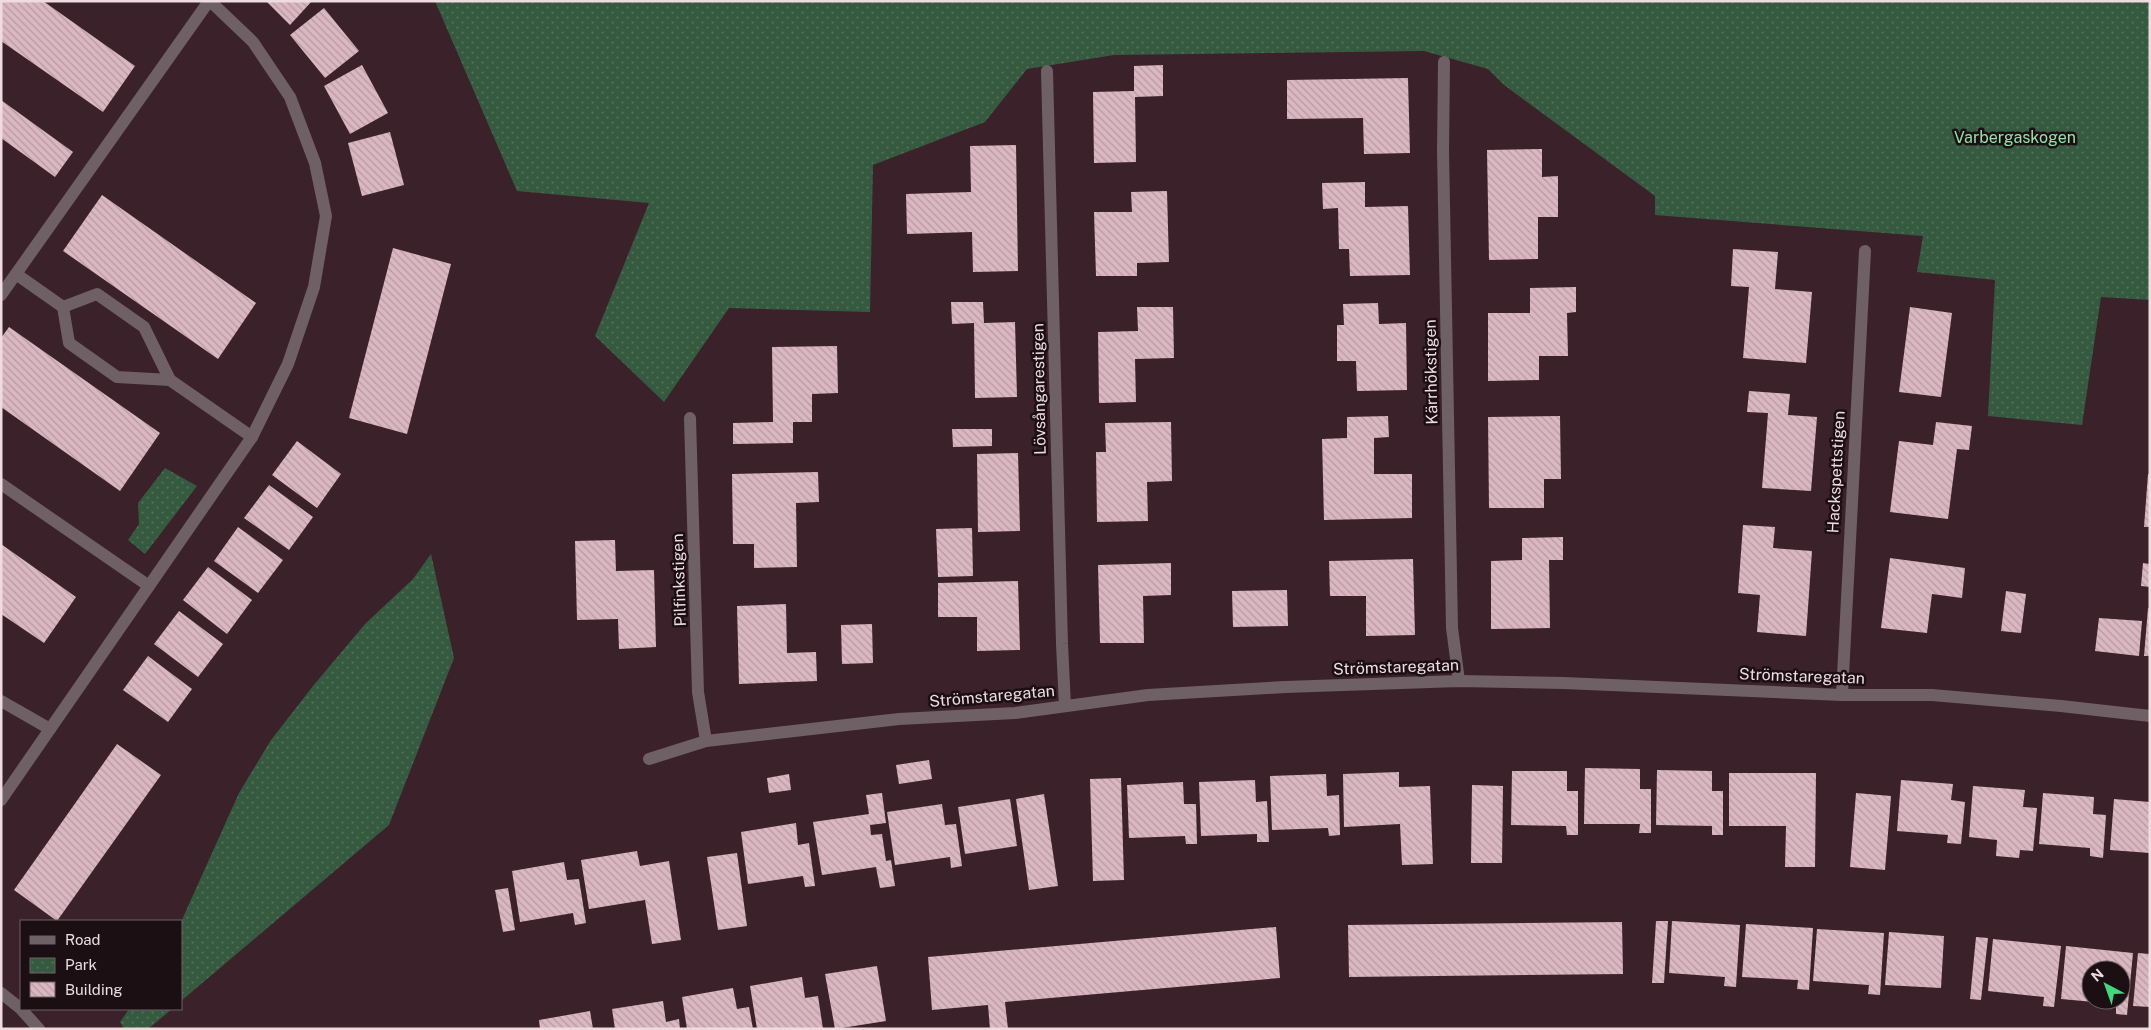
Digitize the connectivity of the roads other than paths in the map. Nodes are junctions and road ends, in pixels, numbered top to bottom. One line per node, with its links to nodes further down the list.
1 (209, 1): 5 (street); 10 (street)
2 (1444, 62): 13 (street, Kärrhökstigen)
3 (1047, 71): 16 (street, Lövsångarestigen)
4 (1865, 251): 14 (street, Hackspettstigen)
5 (16, 274): 6 (street); 7 (street)
6 (1, 295)
7 (63, 306): 8 (street); 8 (street)
8 (170, 380): 10 (street)
9 (690, 418): 19 (street, Pilfinkstigen)
10 (252, 437): 12 (street)
11 (1, 484): 12 (street)
12 (149, 586): 18 (street)
13 (1459, 681): 14 (street, Strömstaregatan); 16 (street, Strömstaregatan)
14 (1842, 694): 17 (street, Strömstaregatan)
15 (1, 701): 18 (street)
16 (1066, 706): 19 (street, Strömstaregatan)
17 (2150, 716)
18 (50, 729): 21 (street)
19 (706, 741): 20 (street, Strömstaregatan)
20 (649, 760)
21 (1, 800)
22 (1, 993): 23 (street)
23 (20, 1008)
24 (22, 1010): 25 (street)
25 (39, 1029)

